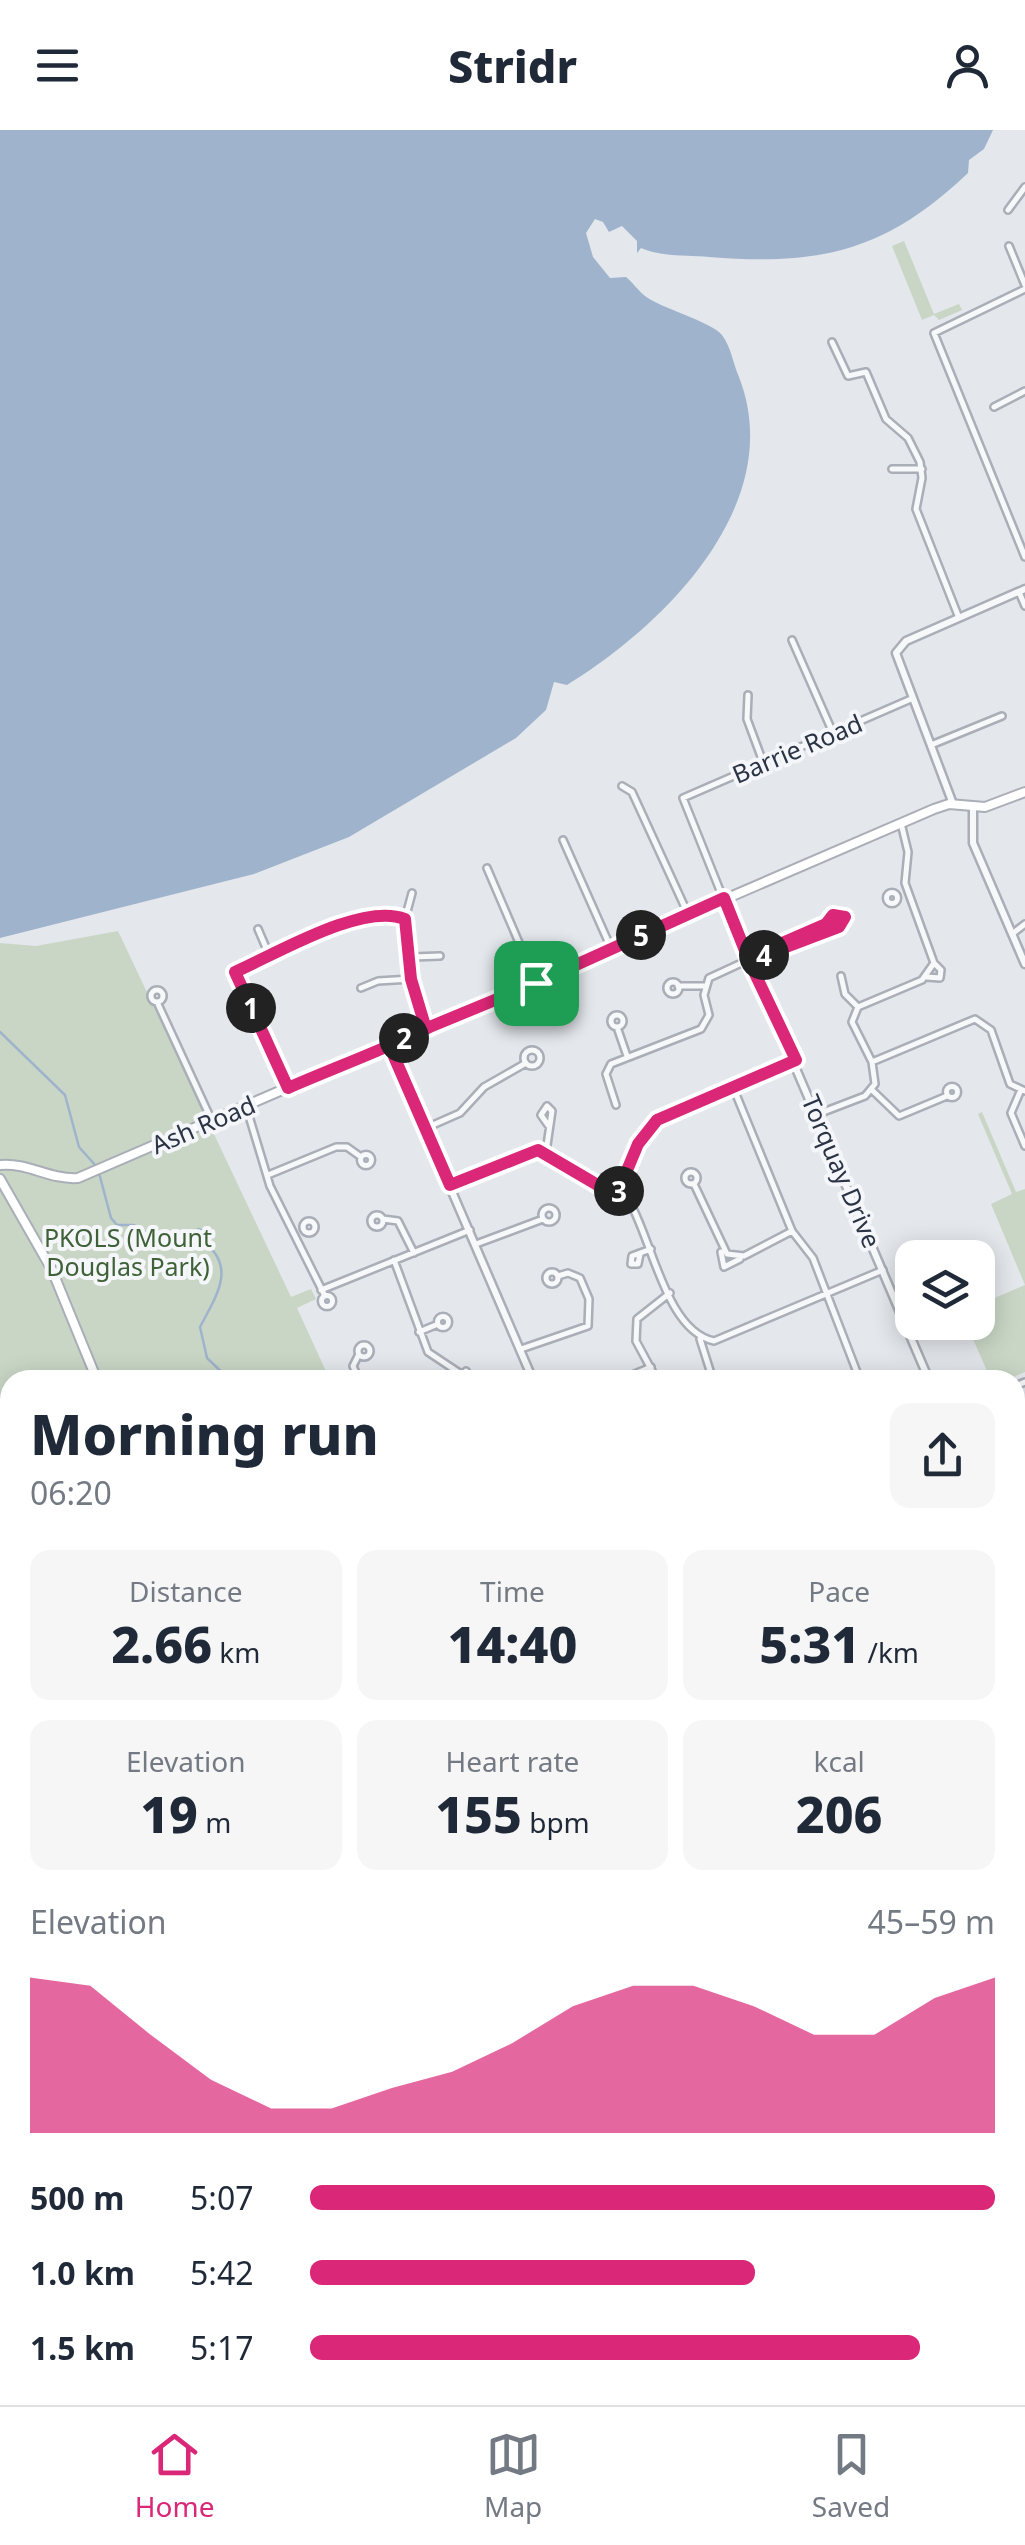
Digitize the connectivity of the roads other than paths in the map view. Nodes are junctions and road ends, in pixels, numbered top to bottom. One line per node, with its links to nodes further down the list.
1 (1025, 187): 2 (street)
2 (1008, 210)
3 (1009, 246): 4 (street)
4 (1025, 287): 10 (street)
5 (832, 342): 9 (street)
6 (1025, 391): 7 (street)
7 (994, 406)
8 (892, 469): 9 (street)
9 (922, 469): 13 (street)
10 (1025, 557)
11 (1022, 591): 12 (street); 13 (street)
12 (1025, 606)
13 (959, 618): 16 (street)
14 (792, 640): 18 (street)
15 (748, 696): 20 (street)
16 (911, 699): 18 (street, Barrie Road); 19 (street)
17 (1002, 716): 19 (street)
18 (833, 733): 20 (street, Barrie Road)
19 (931, 745): 24 (street)
20 (762, 762): 23 (street, Barrie Road)
21 (622, 786): 33 (street)
22 (1025, 792): 25 (main road)
23 (683, 798): 32 (street, Torquay Drive)
24 (954, 804): 25 (main road); 26 (main road, Ash Road)
25 (973, 807): 37 (street)
26 (900, 822): 30 (street); 32 (main road, Ash Road)
27 (562, 840): 38 (street)
28 (487, 868): 48 (street)
29 (412, 893): 34 (street)
30 (908, 893): 31 (street); 43 (street)
31 (897, 896)
32 (724, 898): 33 (main road, Ash Road); 42 (street, Torquay Drive)
33 (688, 914): 38 (main road, Ash Road)
34 (405, 919): 40 (street); 41 (street)
35 (1025, 924): 37 (street)
36 (258, 929): 40 (street)
37 (1012, 934): 44 (street)
38 (610, 948): 48 (main road, Ash Road)
39 (440, 956): 41 (street)
40 (270, 957): 62 (street)
41 (412, 957): 47 (street)
42 (748, 960): 42 (street); 50 (street); 58 (street, Torquay Drive)
43 (934, 963): 46 (street); 46 (street)
44 (1025, 964)
45 (841, 976): 53 (street)
46 (926, 976): 53 (street)
47 (411, 979): 51 (street); 55 (street)
48 (536, 983): 55 (main road, Ash Road)
49 (678, 986): 50 (street)
50 (704, 986): 57 (street)
51 (361, 988)
52 (157, 1002): 69 (street)
53 (858, 1006): 59 (street)
54 (617, 1027): 57 (street)
55 (426, 1029): 56 (main road, Ash Road)
56 (389, 1045): 62 (main road, Ash Road); 71 (street)
57 (627, 1056): 66 (street)
58 (796, 1060): 61 (street); 68 (street, Torquay Drive)
59 (872, 1062): 63 (street); 64 (street)
60 (526, 1063): 71 (street)
61 (733, 1087): 80 (street); 85 (street)
62 (288, 1088): 67 (main road, Ash Road)
63 (872, 1090): 65 (street); 68 (street)
64 (1023, 1092): 72 (street)
65 (948, 1096)
66 (616, 1105)
67 (246, 1106): 69 (main road, Ash Road); 76 (street)
68 (818, 1114): 94 (street, Torquay Drive)
69 (212, 1121): 75 (main road, Ash Road)
70 (548, 1125): 73 (street)
71 (426, 1128): 79 (street)
72 (1025, 1146)
73 (546, 1152): 79 (street); 80 (street)
74 (361, 1156): 76 (street)
75 (0, 1165)
76 (268, 1174): 86 (street)
77 (0, 1180): 104 (main road)
78 (694, 1184): 89 (street)
79 (450, 1185): 84 (street)
80 (618, 1192): 88 (street)
81 (383, 1219): 90 (street)
82 (543, 1219): 87 (street)
83 (303, 1229): 86 (street)
84 (470, 1230): 87 (street); 90 (street)
85 (792, 1231): 92 (street); 96 (street)
86 (292, 1234): 93 (street)
87 (474, 1244): 101 (street)
88 (651, 1249): 91 (street); 97 (street)
89 (721, 1249): 92 (street); 92 (street)
90 (414, 1252): 93 (street)
91 (640, 1254)
92 (744, 1256)
93 (394, 1260): 99 (street)
94 (883, 1270): 96 (street); 112 (street, Torquay Drive)
95 (558, 1276): 101 (street)
96 (827, 1292): 100 (street); 111 (street)
97 (670, 1293): 100 (street); 103 (street)
98 (438, 1324): 99 (street)
99 (420, 1332): 106 (street)
100 (700, 1338): 110 (street)
101 (522, 1349): 107 (street)
102 (359, 1356): 105 (street)
103 (652, 1367): 108 (street); 109 (street)
104 (94, 1370)
105 (355, 1370)
106 (452, 1370)
107 (529, 1370)
108 (645, 1370)
109 (653, 1370)
110 (711, 1370)
111 (856, 1370)
112 (925, 1370)

